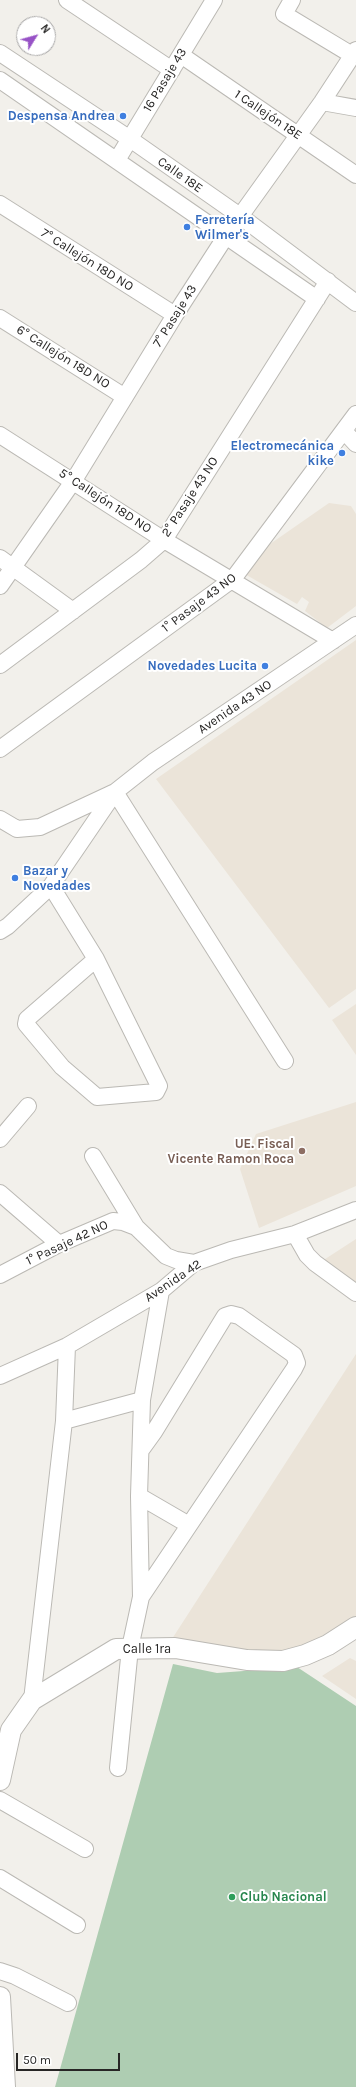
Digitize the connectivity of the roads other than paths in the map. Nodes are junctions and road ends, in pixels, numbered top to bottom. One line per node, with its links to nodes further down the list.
1 (67, 0): 7 (street)
2 (214, 0): 6 (street, 16 Pasaje 43)
3 (292, 0): 4 (street)
4 (354, 52): 9 (street, 7° Pasaje 43)
5 (0, 53): 12 (street, Calle 18E)
6 (180, 55): 7 (street, 16 Pasaje 43); 11 (street, 1 Callejón 18E)
7 (172, 70): 12 (street, 16 Pasaje 43)
8 (0, 80): 13 (street, Calle 18E)
9 (322, 102): 10 (street); 11 (street, 7° Pasaje 43)
10 (356, 108)
11 (297, 135): 14 (street, 1 Callejón 18E); 16 (street, 7° Pasaje 43)
12 (130, 139): 13 (street, 16 Pasaje 43); 16 (street, Calle 18E)
13 (117, 160): 17 (street, Calle 18E)
14 (356, 175)
15 (0, 204): 21 (street, 7° Callejón 18D NO)
16 (240, 216): 17 (street, 7° Pasaje 43); 18 (street, Calle 18E)
17 (226, 236): 19 (street, Calle 18E); 21 (street, 7° Pasaje 43)
18 (328, 281): 19 (street, 2° Pasaje 43 NO); 20 (street, Calle 18E)
19 (317, 299): 29 (street, 2° Pasaje 43 NO)
20 (356, 303)
21 (175, 315): 23 (street, 7° Pasaje 43)
22 (0, 318): 23 (street, 6° Callejón 18D NO)
23 (125, 397): 28 (street, 7° Pasaje 43)
24 (356, 414): 25 (street, 1° Pasaje 43 NO)
25 (344, 431): 27 (street); 32 (street, 1° Pasaje 43 NO)
26 (0, 435): 28 (street, 5° Callejón 18D NO)
27 (356, 444)
28 (74, 480): 29 (street, 5° Callejón 18D NO); 31 (street, 7° Pasaje 43)
29 (164, 540): 32 (street, 5° Callejón 18D NO); 34 (street, 2° Pasaje 43 NO)
30 (0, 558): 31 (street)
31 (15, 568): 33 (street, 7° Pasaje 43); 34 (street)
32 (233, 579): 36 (street, 5° Callejón 18D NO); 38 (street, 1° Pasaje 43 NO)
33 (0, 586)
34 (74, 611): 37 (street, 2° Pasaje 43 NO)
35 (356, 625): 36 (street, Avenida 43 NO)
36 (333, 641): 39 (street, Avenida 43 NO)
37 (0, 666)
38 (0, 749)
39 (115, 792): 40 (street, Avenida 43 NO); 41 (street, Avenida 43 NO); 44 (street)
40 (0, 820)
41 (51, 886): 42 (street, Avenida 43 NO); 43 (street)
42 (0, 931)
43 (96, 959): 43 (street)
44 (285, 1061)
45 (28, 1106): 46 (street)
46 (0, 1139)
47 (93, 1156): 50 (street)
48 (0, 1193): 52 (street)
49 (356, 1210): 51 (street, Avenida 42)
50 (136, 1227): 52 (street, 1° Pasaje 42 NO); 53 (street, 1° Pasaje 42 NO)
51 (295, 1234): 53 (street, Avenida 42); 56 (street)
52 (59, 1244): 54 (street, 1° Pasaje 42 NO)
53 (194, 1263): 55 (street, Avenida 42)
54 (0, 1275)
55 (161, 1291): 57 (street, Avenida 42); 59 (street)
56 (356, 1293)
57 (67, 1346): 58 (street, Avenida 42); 60 (street)
58 (0, 1376)
59 (142, 1400): 60 (street); 61 (street)
60 (64, 1421): 67 (street)
61 (140, 1450): 62 (street); 63 (street)
62 (138, 1496): 63 (street); 64 (street)
63 (189, 1525): 64 (street)
64 (141, 1597): 66 (street)
65 (356, 1627): 66 (street, Calle 1ra)
66 (130, 1648): 67 (street, Calle 1ra); 69 (street)
67 (32, 1700): 68 (street, Calle 1ra)
68 (5, 1730): 70 (street, Calle 1ra)
69 (118, 1768)
70 (0, 1780)
71 (0, 1800): 72 (street)
72 (85, 1849)
73 (0, 1878): 74 (street)
74 (77, 1925)
75 (0, 1971): 77 (street)
76 (0, 1997): 78 (street)
77 (68, 2003)
78 (5, 2087)

